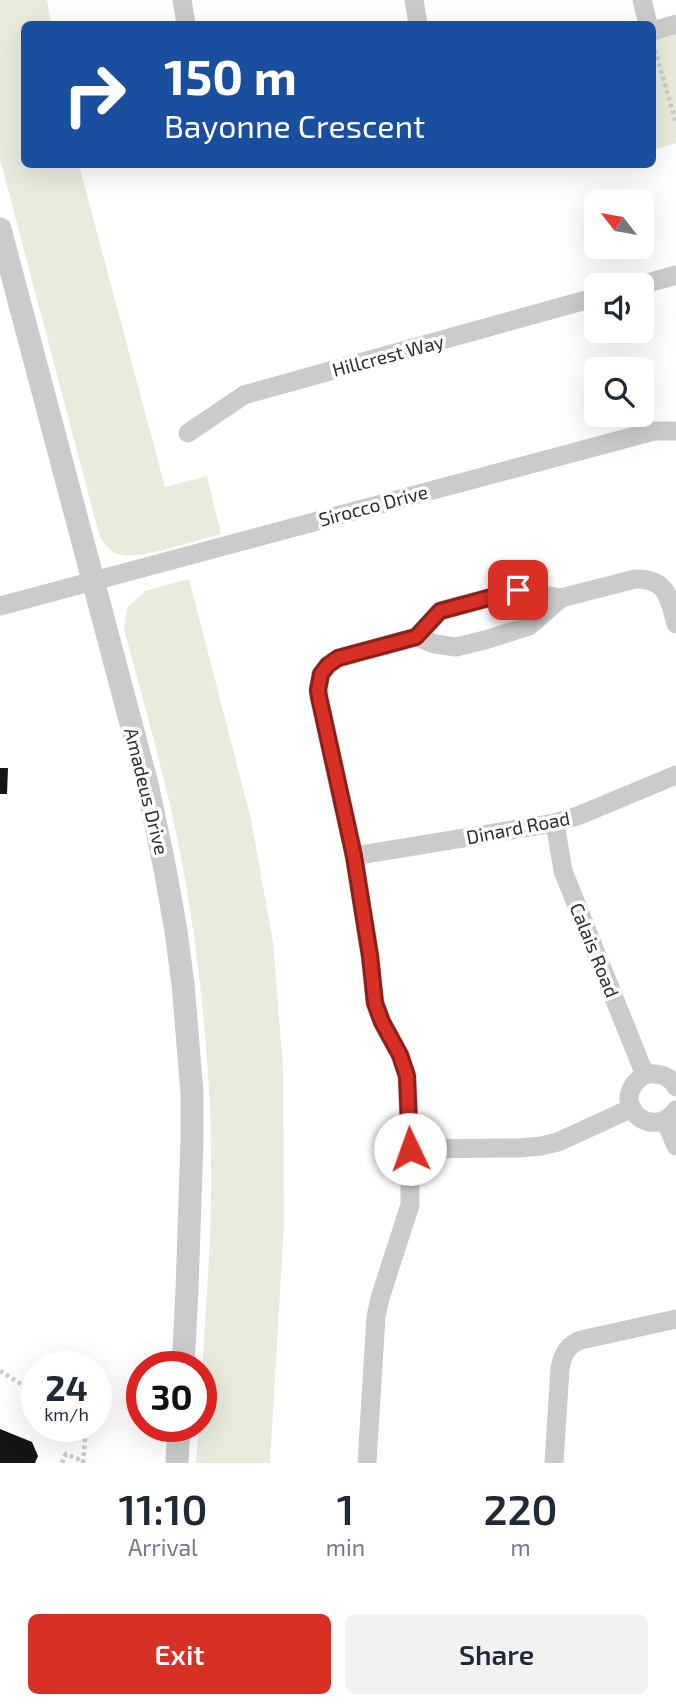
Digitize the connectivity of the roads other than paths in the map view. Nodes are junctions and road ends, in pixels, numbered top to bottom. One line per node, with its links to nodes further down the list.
1 (182, 0): 4 (street)
2 (414, 0): 5 (street)
3 (642, 0): 6 (street)
4 (186, 21)
5 (418, 21)
6 (647, 21)
7 (676, 24): 8 (street)
8 (656, 30)
9 (0, 229): 17 (street, Amadeus Drive)
10 (676, 275): 11 (street)
11 (654, 281)
12 (584, 302): 16 (street, Hillcrest Way)
13 (676, 416): 15 (street, Sirocco Drive)
14 (676, 430): 15 (street, Sirocco Drive)
15 (654, 431): 17 (street, Sirocco Drive)
16 (188, 433)
17 (92, 581): 19 (street, Sirocco Drive); 32 (street, Amadeus Drive)
18 (561, 598): 20 (street); 21 (street); 21 (street)
19 (0, 606)
20 (676, 624)
21 (416, 637): 24 (street)
22 (676, 775): 23 (street, Dinard Road)
23 (555, 823): 24 (street, Dinard Road); 25 (street, Calais Road)
24 (354, 856): 29 (street)
25 (645, 1075): 26 (street); 27 (street)
26 (676, 1087)
27 (632, 1108): 28 (street); 29 (street)
28 (671, 1115): 30 (street)
29 (410, 1145): 35 (street)
30 (676, 1146)
31 (676, 1319): 36 (street)
32 (184, 1351)
33 (178, 1442): 34 (street)
34 (177, 1463)
35 (367, 1463)
36 (554, 1463)

